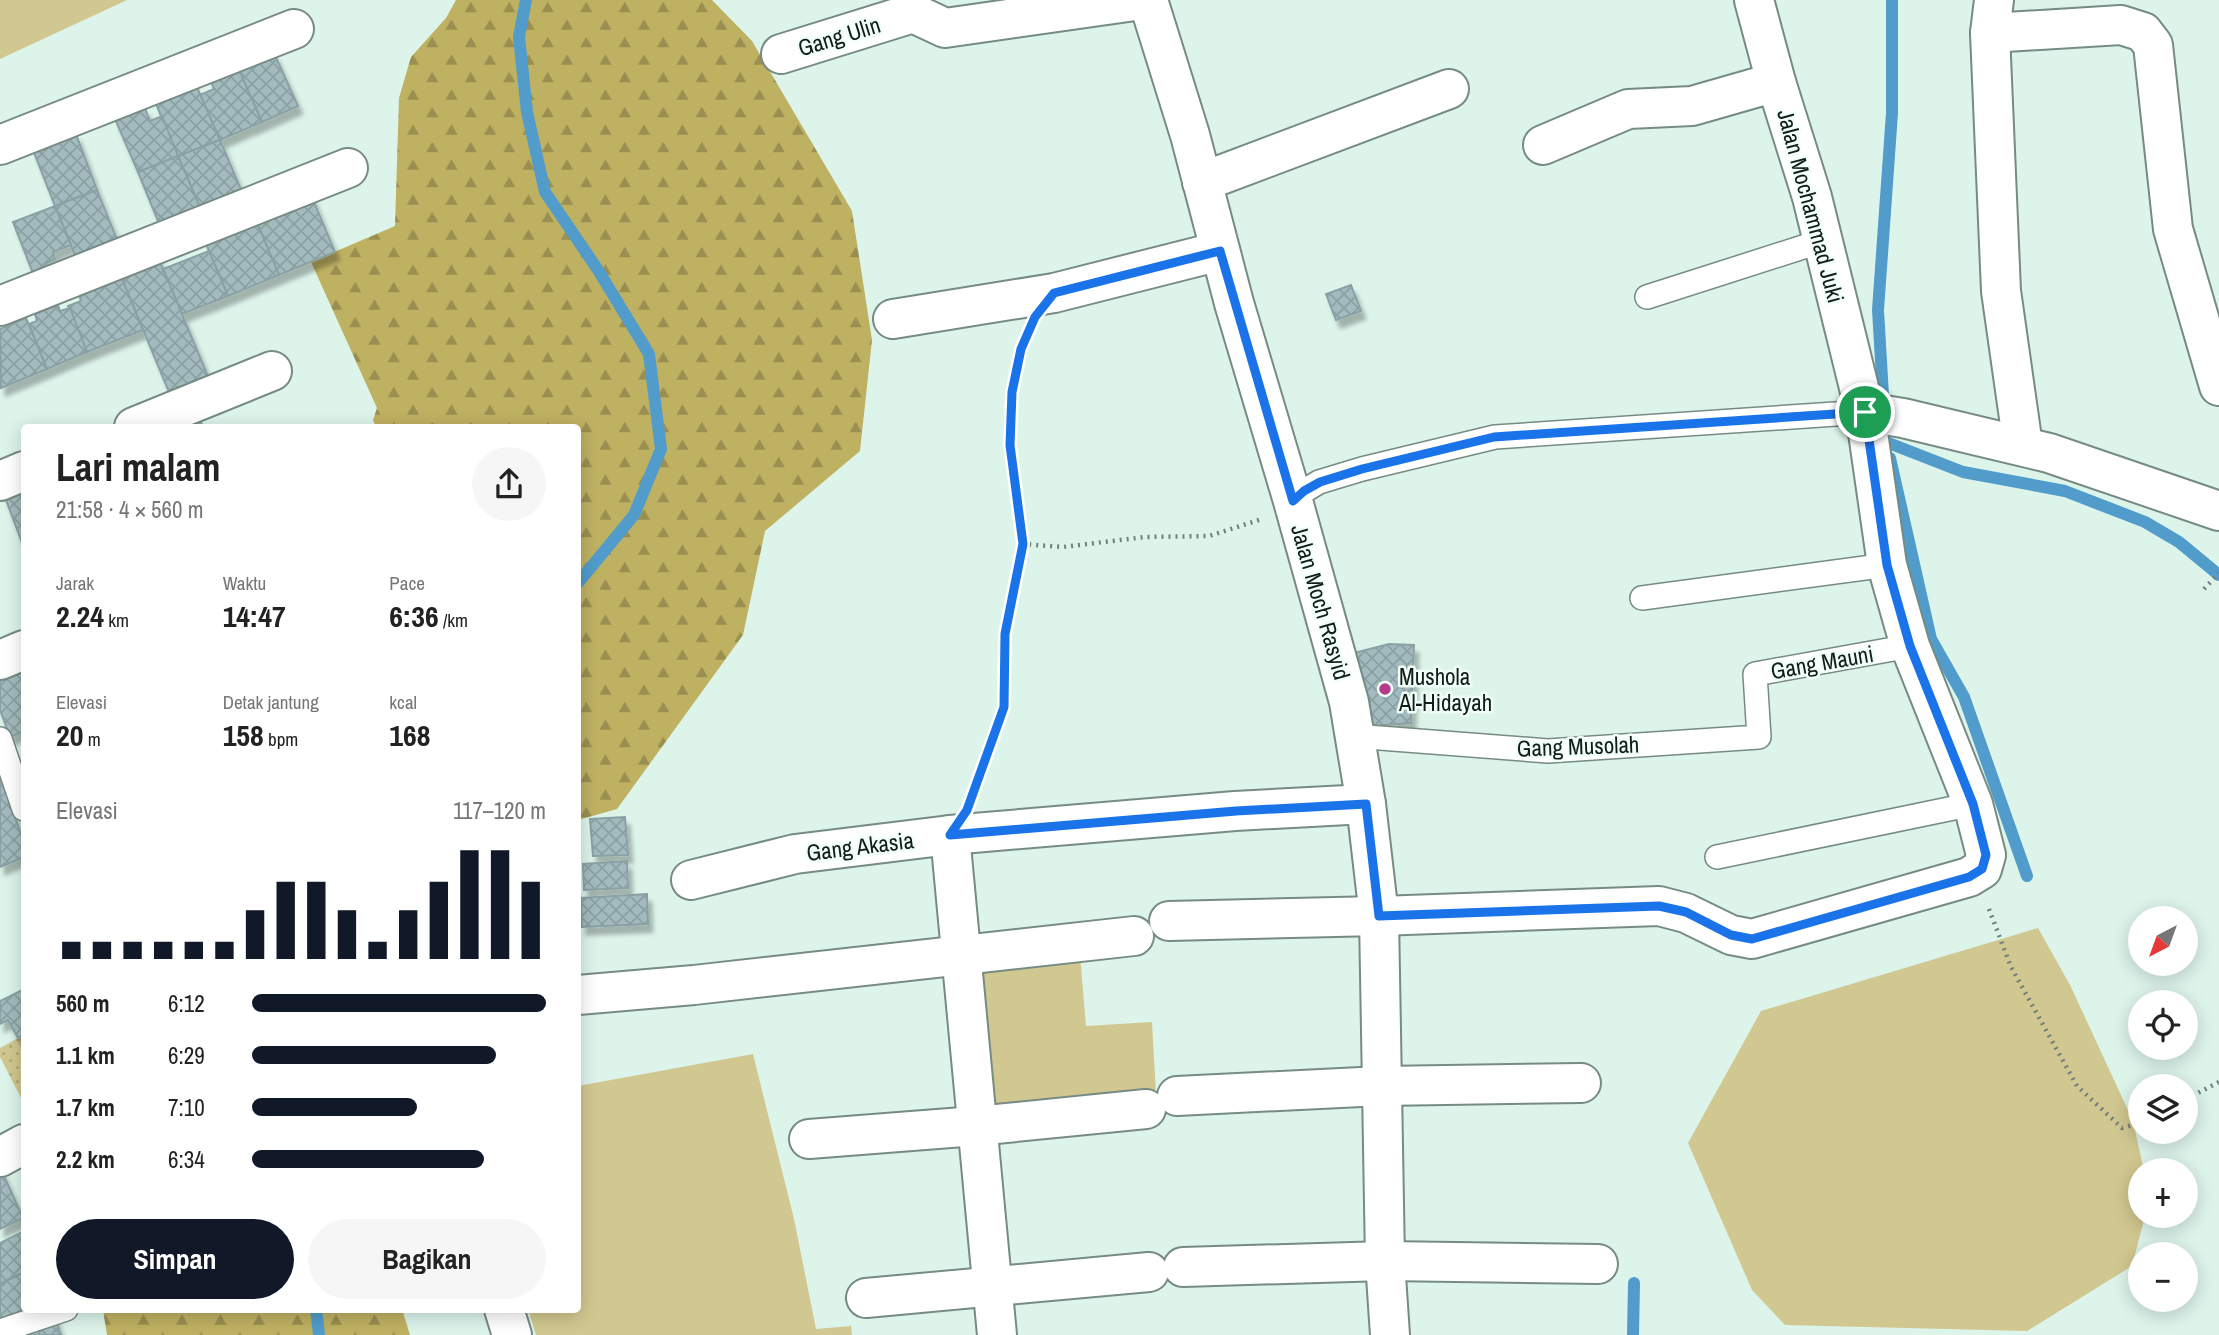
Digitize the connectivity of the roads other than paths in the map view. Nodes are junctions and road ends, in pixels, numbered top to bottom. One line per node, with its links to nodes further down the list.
1 (1145, 0): 5 (street, Gang Ulin); 11 (street, Jalan Moch Rasyid)
2 (1754, 0): 6 (street, Jalan Mochammad Juki)
3 (1992, 16): 18 (street); 21 (street)
4 (294, 29): 8 (street)
5 (781, 54)
6 (1776, 82): 9 (street); 12 (street, Jalan Mochammad Juki)
7 (1449, 89): 11 (street)
8 (0, 145)
9 (1543, 145)
10 (348, 168): 15 (street)
11 (1202, 182): 13 (street, Jalan Moch Rasyid)
12 (1822, 241): 14 (lane); 19 (street, Jalan Mochammad Juki)
13 (1220, 251): 16 (street); 24 (street, Jalan Moch Rasyid)
14 (1647, 297)
15 (0, 306)
16 (893, 319)
17 (272, 372): 20 (street)
18 (2219, 386)
19 (1880, 414): 21 (street); 24 (lane); 26 (street, Jalan Mochammad Juki)
20 (142, 424)
21 (2024, 446): 25 (street)
22 (21, 472): 23 (street)
23 (0, 481)
24 (1293, 501): 31 (street, Jalan Moch Rasyid)
25 (2219, 511)
26 (1887, 565): 27 (lane); 28 (street, Jalan Mochammad Juki)
27 (1642, 598)
28 (1910, 646): 32 (lane, Gang Mauni); 37 (street, Jalan Mochammad Juki)
29 (21, 651): 30 (street)
30 (0, 660)
31 (1354, 736): 32 (lane, Gang Musolah); 36 (street, Jalan Moch Rasyid)
32 (1759, 737)
33 (0, 739): 34 (lane)
34 (5, 766): 35 (lane)
35 (21, 801)
36 (1366, 804): 38 (street, Gang Akasia); 41 (street, Jalan Moch Rasyid)
37 (1973, 804): 39 (lane); 41 (street, Jalan Mochammad Juki)
38 (950, 835): 40 (street, Gang Akasia); 44 (street)
39 (1717, 857)
40 (691, 880)
41 (1379, 916): 42 (street); 47 (street, Jalan Moch Rasyid)
42 (1169, 921)
43 (1134, 936): 44 (street)
44 (961, 956): 45 (street); 48 (street)
45 (581, 995)
46 (1581, 1083): 47 (street)
47 (1381, 1086): 48 (street); 52 (street, Jalan Moch Rasyid)
48 (976, 1126): 49 (street); 54 (street)
49 (808, 1139)
50 (21, 1145): 51 (street)
51 (0, 1157)
52 (1385, 1261): 53 (street); 54 (street); 61 (street, Jalan Moch Rasyid)
53 (1598, 1265)
54 (991, 1286): 55 (street); 60 (street)
55 (866, 1298)
56 (54, 1313): 58 (lane)
57 (505, 1313): 59 (street)
58 (0, 1331)
59 (512, 1335)
60 (997, 1335)
61 (1390, 1335)

